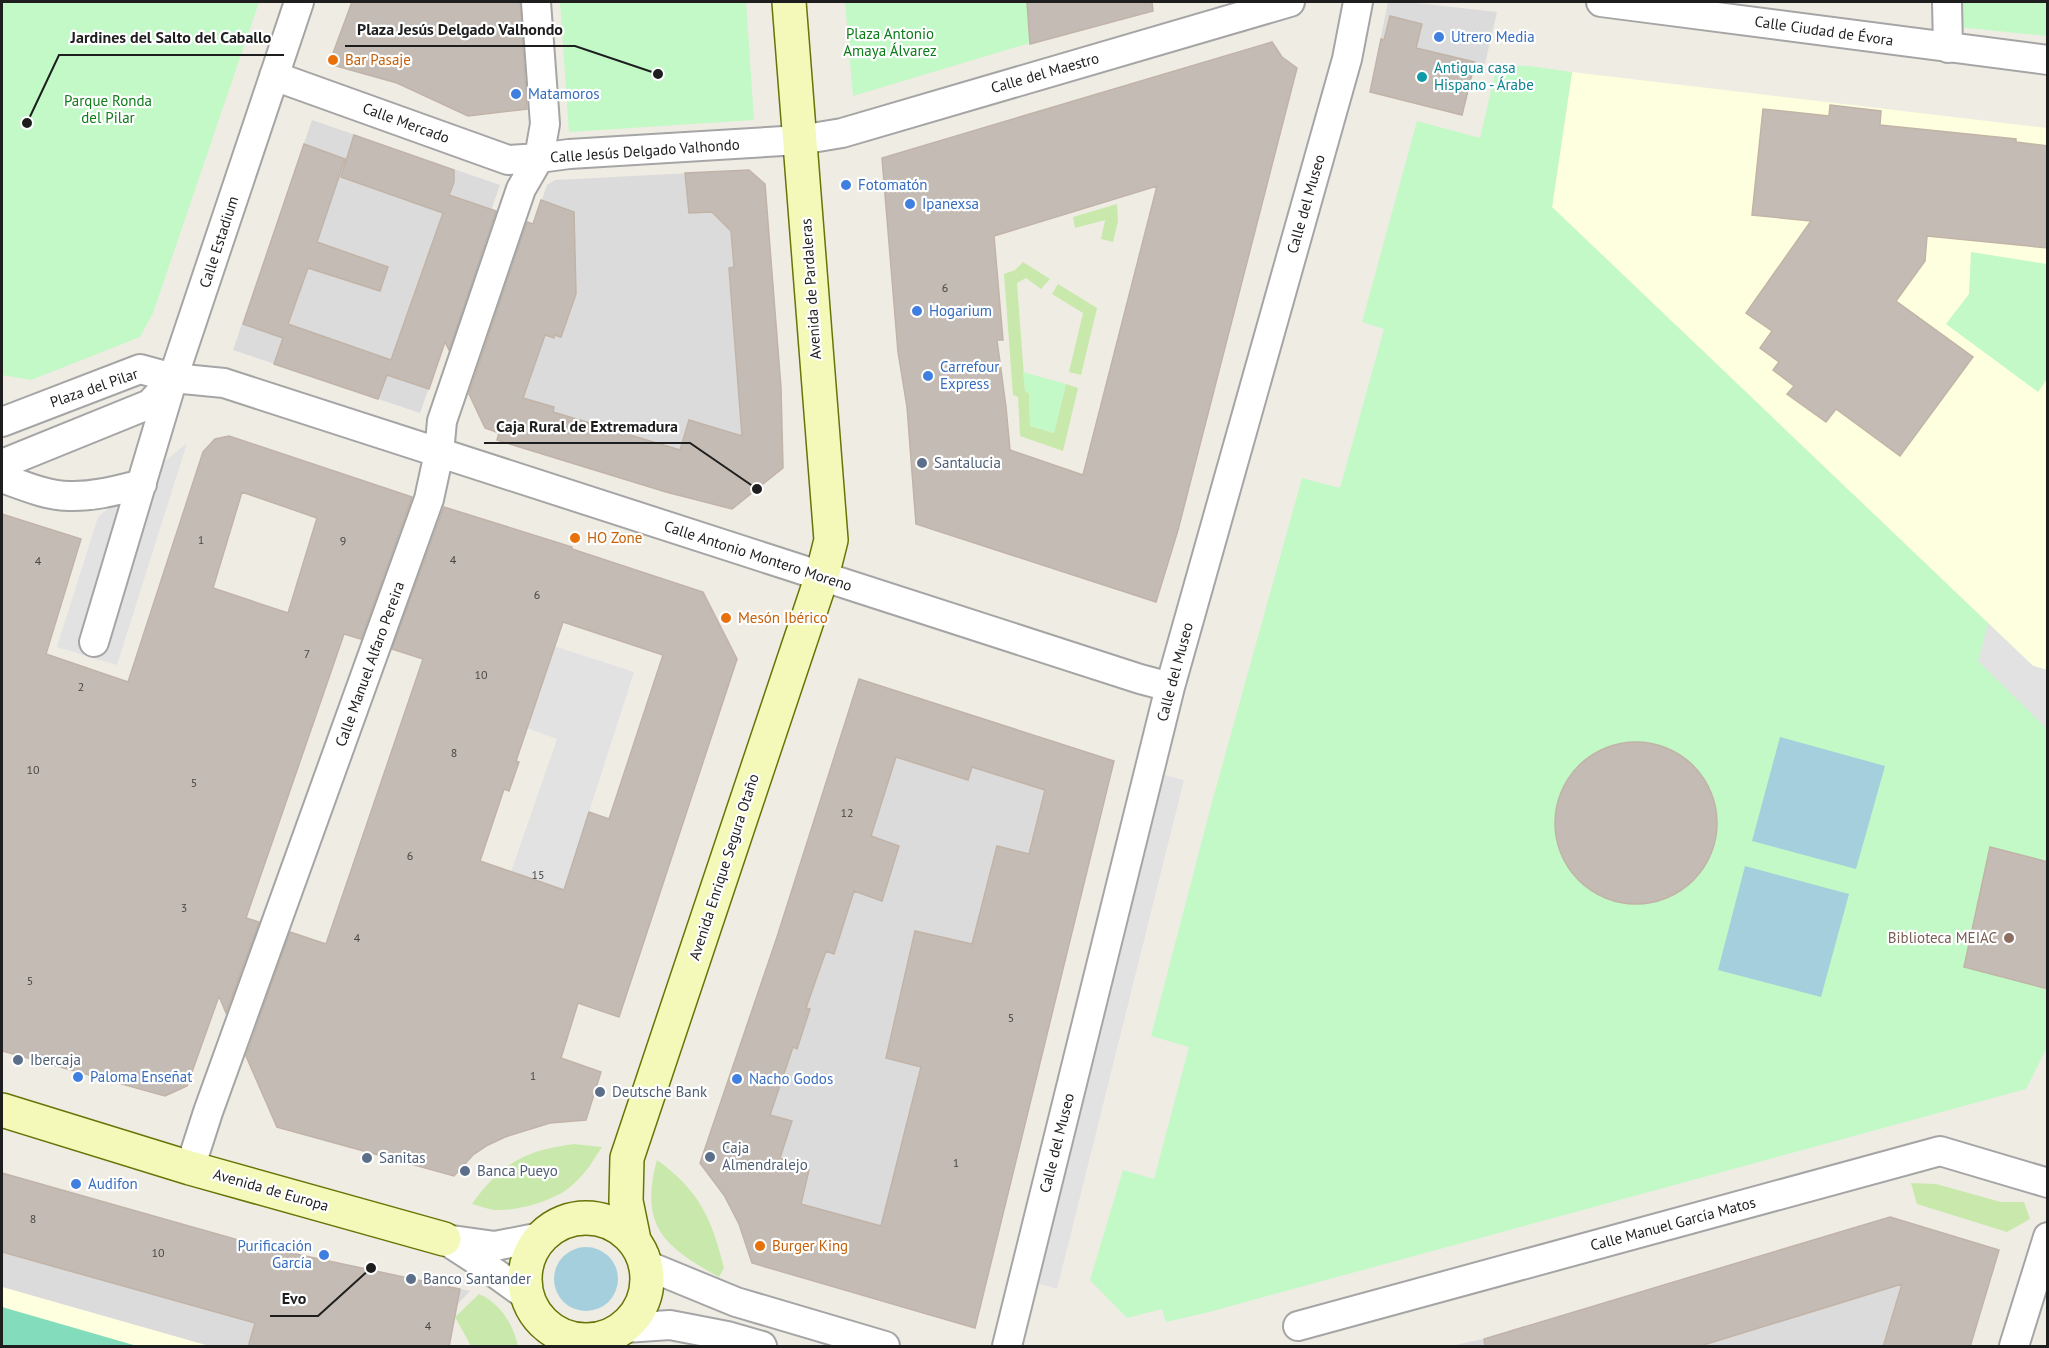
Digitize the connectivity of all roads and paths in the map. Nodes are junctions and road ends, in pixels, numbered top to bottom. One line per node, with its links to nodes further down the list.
1 (299, 2): 11 (street, Calle Estadium)
2 (536, 2): 13 (street, Calle Jesús Delgado Valhondo)
3 (789, 2): 12 (street, Avenida de Pardaleras)
4 (1290, 2): 12 (street, Calle del Maestro)
5 (1358, 2): 22 (street, Calle del Museo)
6 (1601, 2): 8 (street, Calle Ciudad de Évora)
7 (1947, 2): 9 (street)
8 (1722, 10): 9 (street, Calle Ciudad de Évora)
9 (1948, 48): 10 (street, Calle Ciudad de Évora)
10 (2048, 60)
11 (274, 76): 13 (street, Calle Mercado); 14 (street, Calle Estadium)
12 (800, 140): 13 (street, Calle Jesús Delgado Valhondo); 20 (street, Avenida de Pardaleras)
13 (539, 159): 16 (street, Calle Manuel Alfaro Pereira)
14 (173, 378): 15 (street, Plaza del Pilar); 16 (street, Calle Antonio Montero Moreno); 17 (street, Plaza del Pilar); 19 (street, Calle Estadium)
15 (2, 422)
16 (439, 453): 20 (street, Calle Antonio Montero Moreno); 24 (street, Calle Manuel Alfaro Pereira)
17 (2, 464)
18 (2, 478): 19 (street)
19 (142, 484): 21 (street)
20 (822, 576): 22 (street, Calle Antonio Montero Moreno); 29 (street, Avenida Enrique Segura Otaño)
21 (94, 642)
22 (1170, 687): 35 (street, Calle del Museo)
23 (2, 1110): 24 (street, Avenida de Europa)
24 (190, 1168): 28 (street, Avenida de Europa)
25 (2048, 1183): 31 (street, Calle Manuel García Matos)
26 (541, 1237): 28 (street); 29 (street); 30 (street)
27 (2048, 1237): 36 (street)
28 (444, 1239): 30 (street, Avenida de Europa)
29 (640, 1252): 32 (street); 34 (street)
30 (527, 1296): 32 (street)
31 (1298, 1326)
32 (605, 1338): 33 (street)
33 (762, 1347)
34 (885, 1347)
35 (1006, 1347)
36 (2014, 1347)

